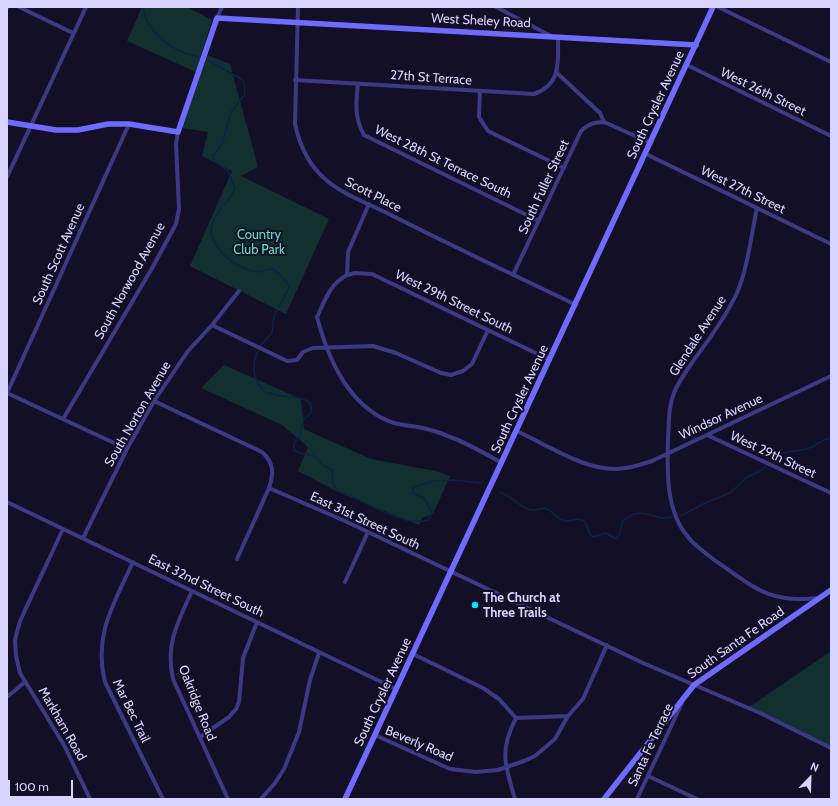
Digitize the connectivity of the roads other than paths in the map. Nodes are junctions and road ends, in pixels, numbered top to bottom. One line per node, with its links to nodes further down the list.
1 (19, 7): 10 (street)
2 (86, 7): 10 (street)
3 (222, 7): 8 (street, South Norwood Avenue)
4 (298, 7): 9 (street, Scott Place)
5 (496, 7): 11 (street)
6 (713, 7): 13 (street, South Crysler Avenue)
7 (718, 7): 14 (street)
8 (217, 18): 9 (street, West Sheley Road); 24 (street, South Norwood Avenue)
9 (297, 22): 11 (street, West Sheley Road); 17 (street, Scott Place)
10 (73, 34): 23 (street)
11 (551, 36): 12 (street, West Sheley Road)
12 (558, 37): 13 (street, West Sheley Road); 16 (street)
13 (696, 45): 15 (street, South Crysler Avenue)
14 (831, 62)
15 (687, 65): 25 (street, West 26th Street); 26 (street, South Crysler Avenue)
16 (557, 73): 19 (street, 27th St Terrace); 21 (street)
17 (296, 80): 18 (street, 27th St Terrace); 30 (street, Scott Place)
18 (358, 84): 19 (street, 27th St Terrace); 32 (street, West 28th St Terrace South)
19 (480, 92): 28 (street)
20 (7, 122): 23 (street)
21 (604, 122): 26 (street); 28 (street, South Fuller Street)
22 (128, 124): 23 (street); 24 (street); 43 (street, South Scott Avenue)
23 (31, 126): 29 (street)
24 (178, 132): 45 (street, South Norwood Avenue)
25 (831, 136)
26 (651, 143): 27 (street, South Crysler Avenue)
27 (646, 154): 31 (street, West 27th Street); 37 (street, South Crysler Avenue)
28 (564, 168): 32 (street, South Fuller Street)
29 (7, 177)
30 (369, 204): 34 (street); 35 (street, Scott Place)
31 (757, 208): 33 (street, West 27th Street); 49 (street, Glendale Avenue)
32 (539, 220): 35 (street, South Fuller Street)
33 (831, 244)
34 (347, 275): 39 (street, West 29th Street South); 40 (street)
35 (513, 276): 37 (street, Scott Place)
36 (239, 291): 38 (street, South Norton Avenue)
37 (576, 305): 41 (street, South Crysler Avenue)
38 (212, 325): 40 (street); 44 (street, South Norton Avenue)
39 (488, 330): 40 (street); 41 (street, West 29th Street South)
40 (327, 346): 50 (street)
41 (550, 360): 46 (street, South Crysler Avenue)
42 (831, 376): 47 (street, Windsor Avenue)
43 (7, 393): 45 (street)
44 (154, 401): 48 (street, South Norton Avenue); 51 (street)
45 (63, 419): 48 (street)
46 (517, 432): 49 (street, Windsor Avenue); 50 (street, South Crysler Avenue)
47 (707, 435): 49 (street, Windsor Avenue); 52 (street, West 29th Street)
48 (127, 449): 56 (street, South Norton Avenue)
49 (668, 453): 63 (street, Glendale Avenue)
50 (502, 463): 59 (street, South Crysler Avenue)
51 (269, 488): 55 (street, East 31st Street South); 57 (street)
52 (831, 493)
53 (7, 502): 54 (street, East 32nd Street South)
54 (63, 529): 56 (street, East 32nd Street South); 68 (street)
55 (368, 532): 59 (street, East 31st Street South); 60 (street)
56 (83, 538): 58 (street, East 32nd Street South)
57 (237, 559)
58 (133, 562): 62 (street, East 32nd Street South); 81 (street, Mar Bec Trail)
59 (451, 572): 65 (street, East 31st Street South); 67 (street, South Crysler Avenue)
60 (345, 582)
61 (831, 590): 63 (street, South Santa Fe Road)
62 (192, 591): 64 (street, East 32nd Street South); 76 (street, Oakridge Road)
63 (819, 598): 69 (street, South Santa Fe Road)
64 (257, 622): 66 (street, East 32nd Street South); 76 (street)
65 (607, 645): 69 (street, East 31st Street South); 73 (street, Beverly Road)
66 (319, 653): 70 (street, East 32nd Street South); 83 (street)
67 (413, 654): 70 (street, South Crysler Avenue); 74 (street)
68 (25, 682): 71 (street); 80 (street, Markham Road)
69 (694, 685): 72 (street, South Santa Fe Road); 77 (street, East 31st Street South)
70 (396, 689): 75 (street, South Crysler Avenue)
71 (7, 697)
72 (683, 700): 79 (street, Santa Fe Terrace); 86 (street, South Santa Fe Road)
73 (568, 716): 74 (street); 78 (street, Beverly Road)
74 (516, 718): 78 (street)
75 (375, 735): 78 (street, Beverly Road); 84 (street, South Crysler Avenue)
76 (200, 737): 82 (street, Oakridge Road)
77 (831, 748)
78 (505, 766): 85 (street)
79 (648, 776): 87 (street, Santa Fe Terrace); 88 (street)
80 (90, 799)
81 (163, 799)
82 (228, 799)
83 (261, 799)
84 (345, 799)
85 (515, 799)
86 (604, 799)
87 (637, 799)
88 (697, 799)

